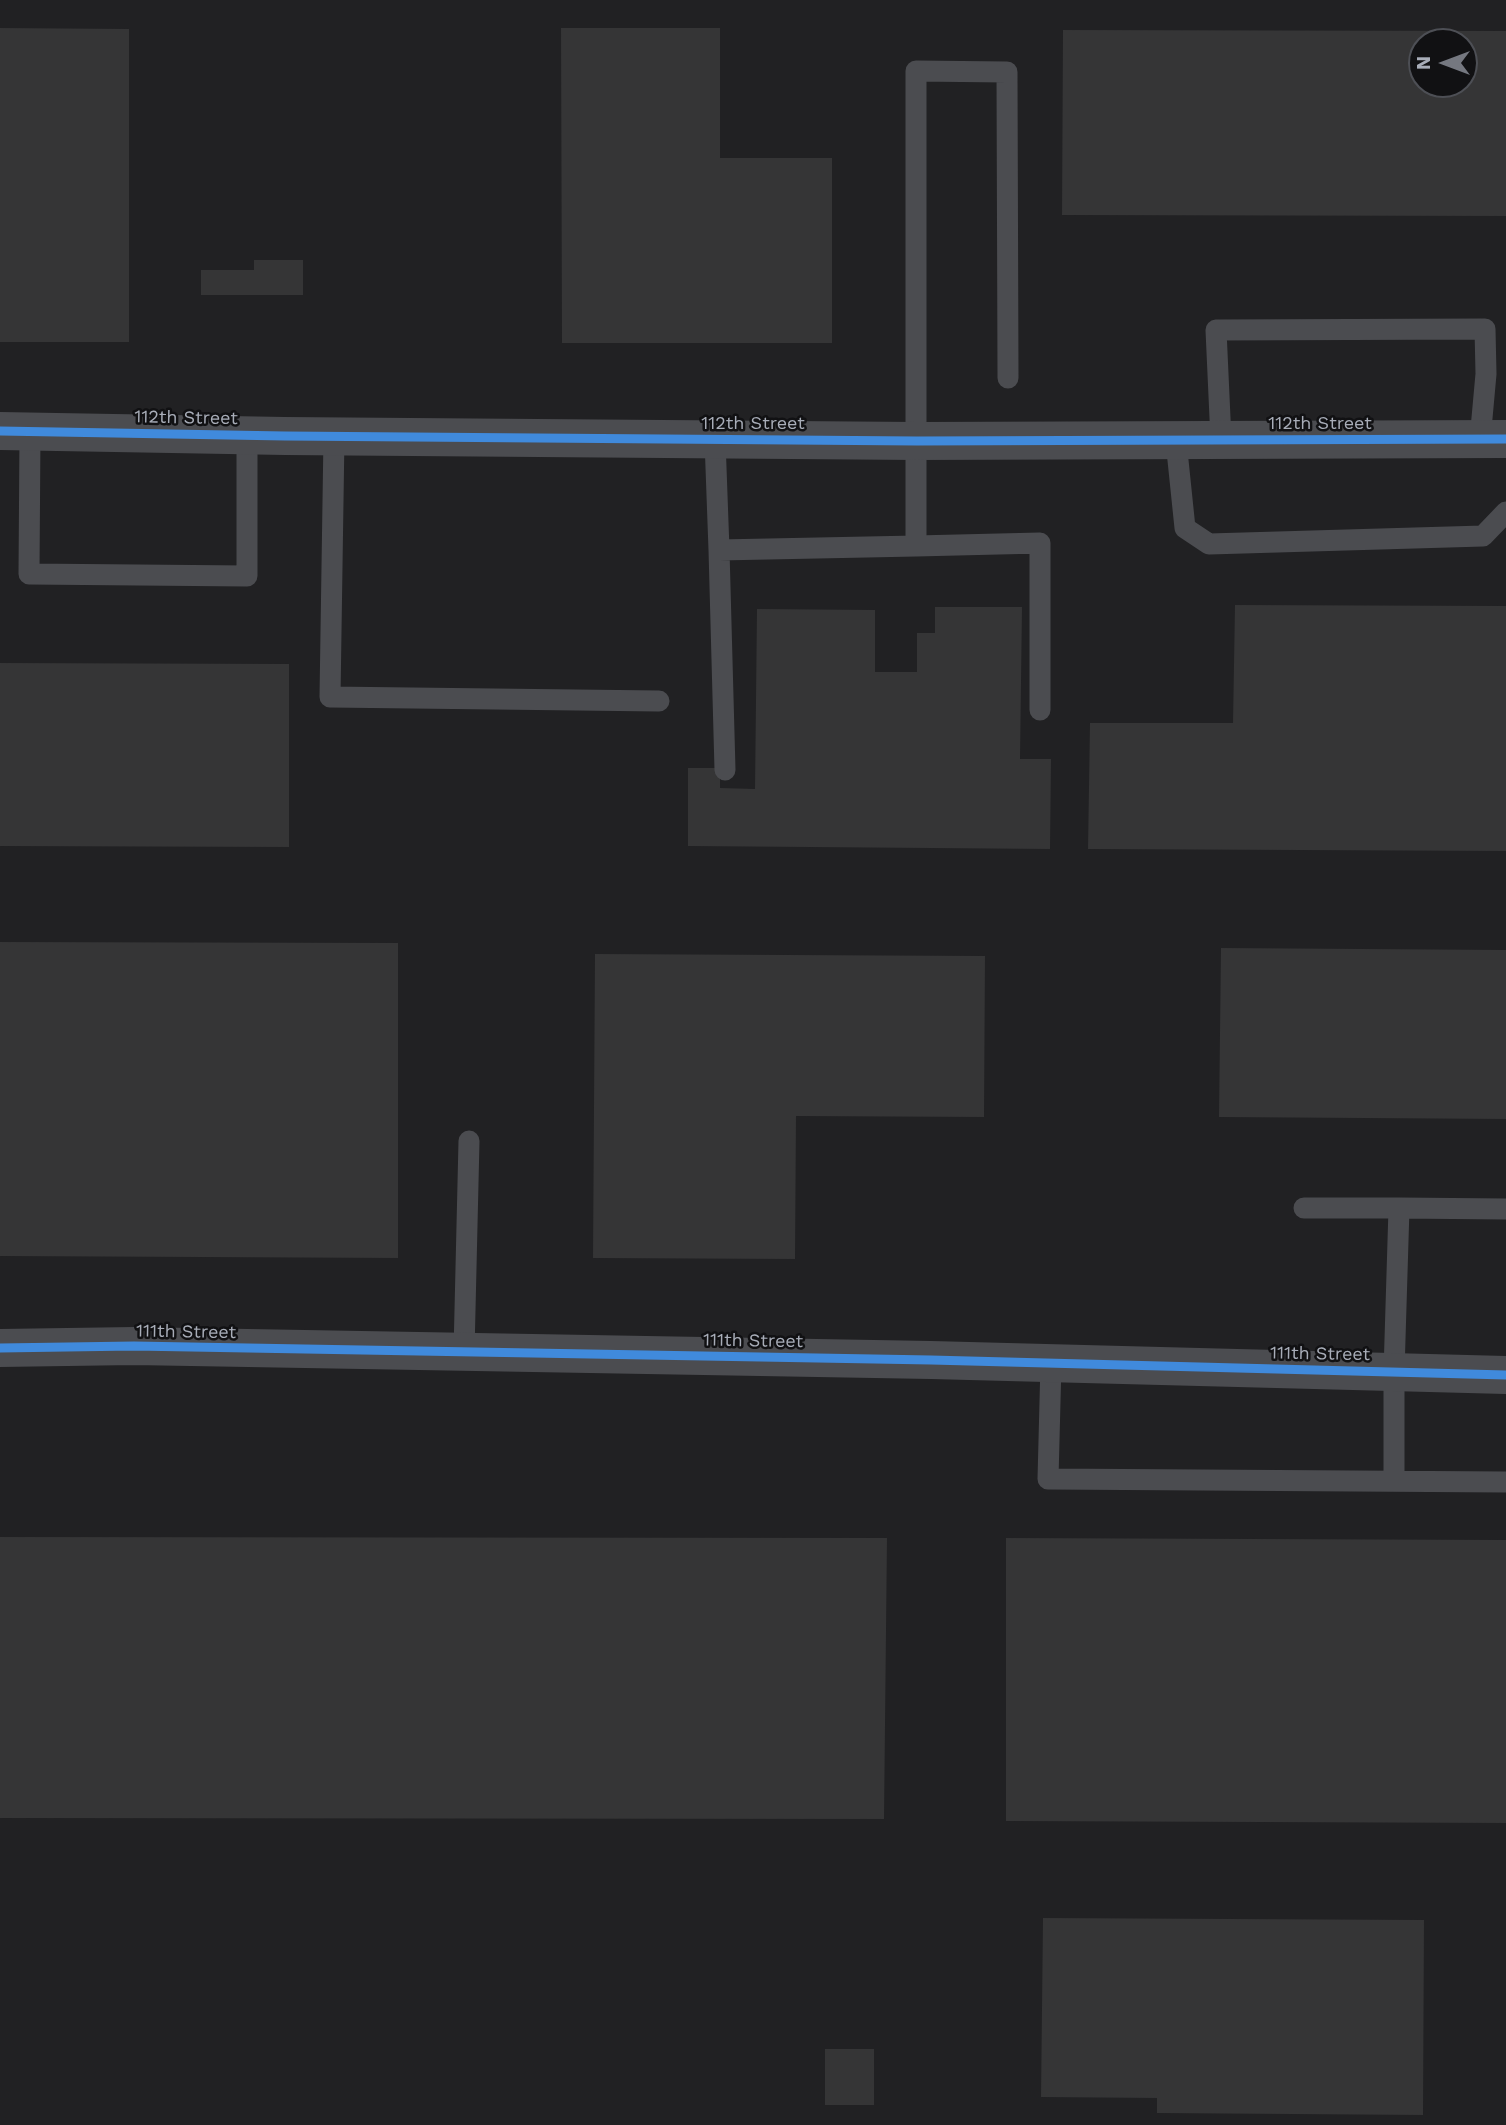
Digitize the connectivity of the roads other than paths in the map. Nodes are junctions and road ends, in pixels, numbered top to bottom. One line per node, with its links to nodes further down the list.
1 (1008, 378): 8 (lane)
2 (15, 431): 3 (street, 112th Street); 3 (lane)
3 (247, 435): 4 (street, 112th Street)
4 (334, 436): 6 (street, 112th Street); 13 (lane)
5 (1493, 439): 7 (street, 112th Street); 7 (lane)
6 (715, 440): 8 (street, 112th Street); 12 (lane)
7 (1220, 440): 9 (street, 112th Street)
8 (917, 441): 9 (street, 112th Street); 11 (lane)
9 (1176, 441): 10 (lane)
10 (1506, 512)
11 (916, 546): 12 (lane); 14 (lane)
12 (719, 550): 15 (lane)
13 (659, 701)
14 (1040, 710)
15 (725, 771)
16 (469, 1141): 21 (lane)
17 (1304, 1208): 18 (lane)
18 (1399, 1208): 19 (lane); 23 (lane)
19 (1506, 1209)
20 (0, 1348): 21 (street, 111th Street)
21 (464, 1352): 22 (street, 111th Street)
22 (1051, 1363): 23 (street, 111th Street); 25 (lane)
23 (1394, 1372): 24 (street, 111th Street); 25 (lane)
24 (1506, 1375)
25 (1394, 1481): 26 (lane)
26 (1506, 1482)

